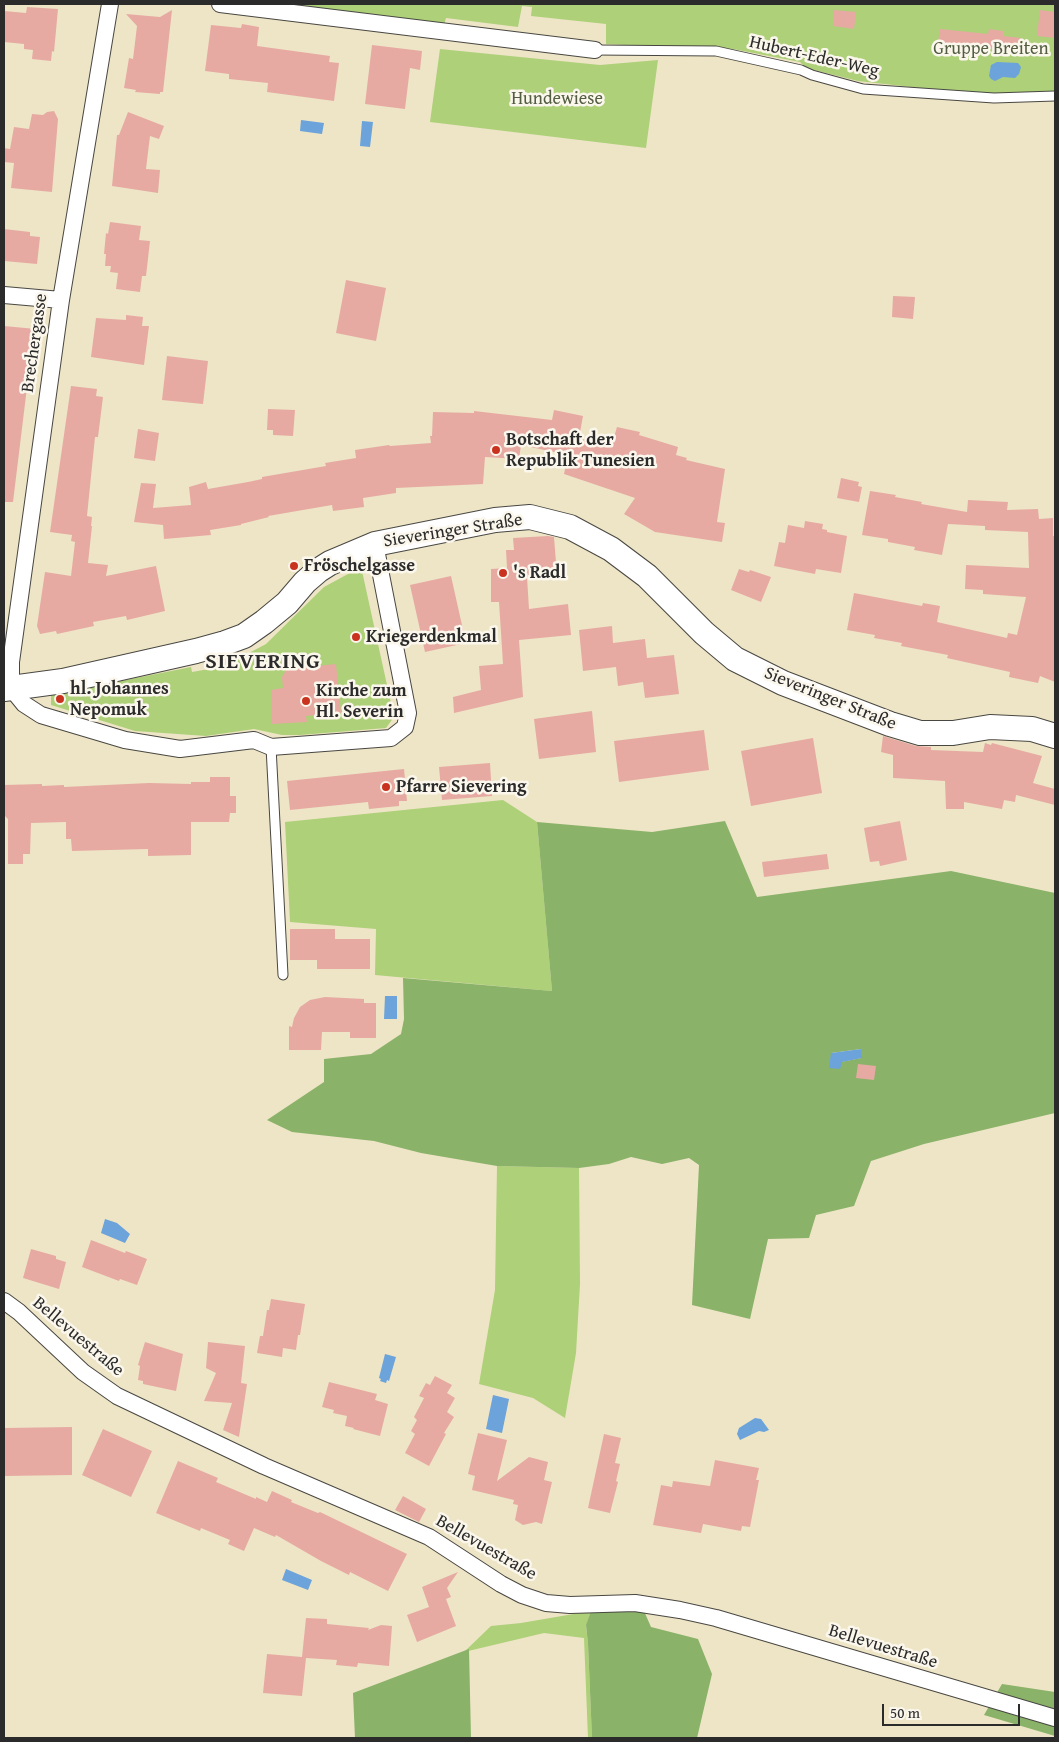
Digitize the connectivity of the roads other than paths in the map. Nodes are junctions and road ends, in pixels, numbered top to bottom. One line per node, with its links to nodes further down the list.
1 (110, 4): 6 (street, Brechergasse)
2 (220, 4): 3 (street)
3 (595, 50): 4 (lane, Hubert-Eder-Weg)
4 (1055, 96)
5 (4, 295): 6 (street)
6 (61, 300): 8 (street, Brechergasse)
7 (375, 544): 8 (main road, Sieveringer Straße); 9 (main road, Sieveringer Straße); 10 (street)
8 (8, 689): 10 (street)
9 (1055, 736)
10 (271, 747): 11 (lane)
11 (283, 975)
12 (4, 1301): 13 (street, Bellevuestraße)
13 (1055, 1718)

